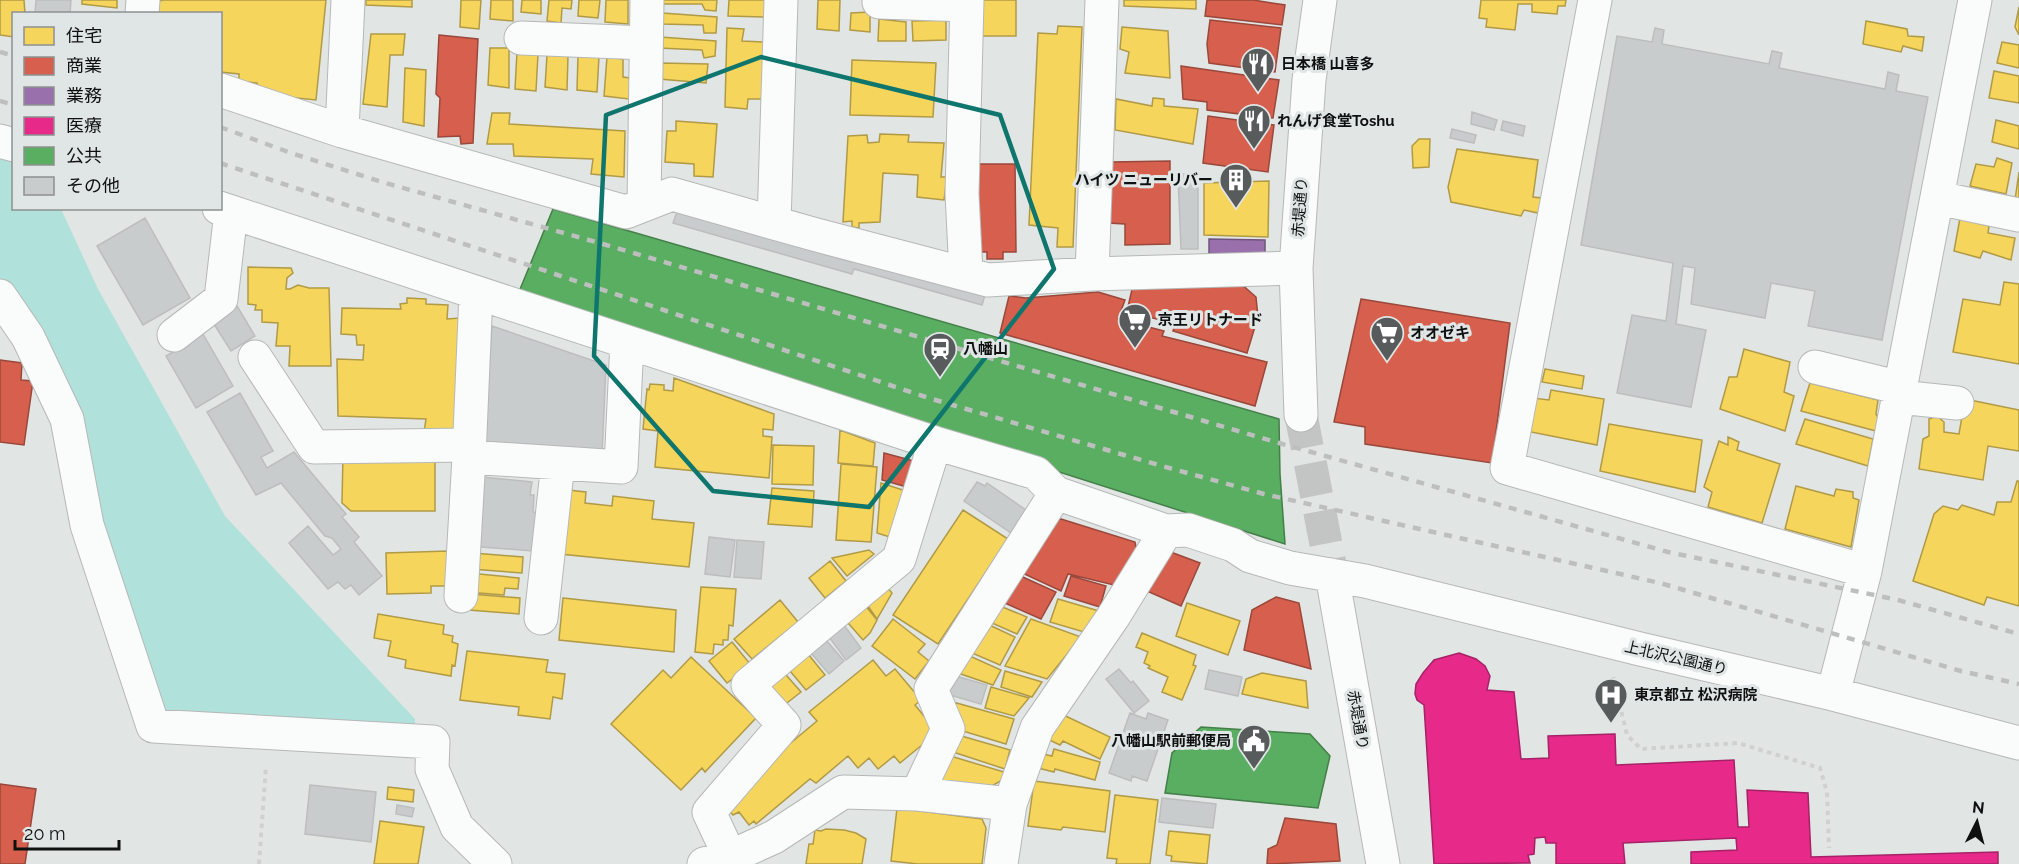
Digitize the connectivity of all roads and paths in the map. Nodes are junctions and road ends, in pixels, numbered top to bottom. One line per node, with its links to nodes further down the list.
1 (348, 0): 13 (street)
2 (647, 0): 11 (street)
3 (781, 0): 18 (street)
4 (1102, 0): 21 (street)
5 (1320, 0): 19 (street, 赤堤通り)
6 (1595, 0): 36 (street)
7 (1976, 0): 14 (street)
8 (879, 2): 9 (street)
9 (967, 2): 20 (street)
10 (521, 38): 11 (street)
11 (646, 43): 15 (street)
12 (222, 91): 13 (street)
13 (342, 131): 15 (street)
14 (1938, 198): 17 (street); 28 (street)
15 (644, 205): 18 (street)
16 (225, 210): 22 (street); 24 (street)
17 (2019, 215)
18 (774, 223): 20 (street)
19 (1296, 268): 21 (street); 30 (street, 赤堤通り)
20 (966, 273): 21 (street)
21 (1092, 274)
22 (476, 293): 25 (street); 32 (street)
23 (0, 296): 50 (street)
24 (174, 335)
25 (627, 342): 31 (street); 33 (street)
26 (255, 357): 32 (street)
27 (1815, 367): 28 (street)
28 (1900, 393): 29 (street); 36 (street)
29 (1957, 403)
30 (1301, 415)
31 (935, 443): 34 (street); 48 (street)
32 (469, 451): 33 (street); 38 (street)
33 (558, 463): 39 (street)
34 (1056, 493): 35 (street, 上北沢公園通り); 44 (street)
35 (1166, 531): 37 (street, 上北沢公園通り); 45 (street)
36 (1865, 571): 41 (street)
37 (1332, 575): 41 (street, 上北沢公園通り); 52 (street, 赤堤通り)
38 (461, 596)
39 (541, 618)
40 (1613, 677): 46 (path)
41 (1833, 694): 42 (street, 上北沢公園通り)
42 (2019, 743)
43 (267, 757): 49 (path)
44 (917, 794): 45 (street); 47 (street)
45 (1010, 804): 51 (street)
46 (1829, 848)
47 (772, 851): 48 (street)
48 (717, 860)
49 (259, 864)
50 (495, 864)
51 (1001, 864)
52 (1383, 864)

